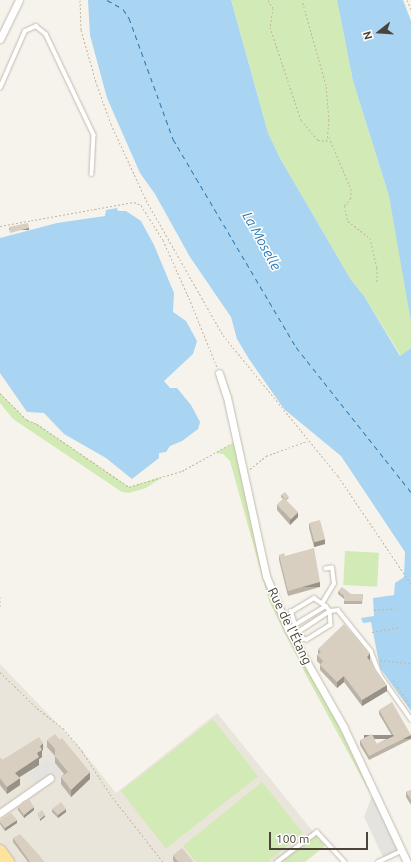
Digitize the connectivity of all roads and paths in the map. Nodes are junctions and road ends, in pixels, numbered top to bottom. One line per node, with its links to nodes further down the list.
1 (19, 0): 7 (street)
2 (80, 0): 16 (path)
3 (268, 0): 9 (path)
4 (302, 0): 9 (path)
5 (407, 0): 6 (path)
6 (411, 9)
7 (0, 39)
8 (0, 88): 10 (lane)
9 (329, 136): 12 (path)
10 (92, 174)
11 (0, 226): 13 (path)
12 (377, 283)
13 (219, 373): 15 (street, Rue de l'Étang)
14 (0, 393): 15 (path)
15 (236, 441): 17 (street, Rue de l'Étang)
16 (307, 441): 17 (path); 19 (path)
17 (243, 475): 27 (street, Rue de l'Étang)
18 (326, 569): 21 (lane)
19 (411, 584)
20 (0, 598): 22 (path)
21 (324, 604): 25 (lane); 27 (lane); 27 (lane)
22 (0, 606)
23 (395, 608): 24 (path)
24 (374, 610)
25 (330, 611): 27 (lane); 27 (lane); 34 (lane)
26 (401, 628): 28 (path)
27 (293, 630): 38 (street, Rue de l'Étang)
28 (372, 632)
29 (377, 660): 30 (path)
30 (411, 663)
31 (0, 672): 40 (path)
32 (393, 680): 33 (path)
33 (411, 707)
34 (411, 719)
35 (50, 778): 36 (street)
36 (0, 813)
37 (0, 851): 39 (main road)
38 (402, 851): 43 (lane); 44 (street, Rue de l'Étang)
39 (8, 862)
40 (163, 862)
41 (277, 862): 42 (lane)
42 (345, 862)
43 (378, 862)
44 (407, 862)

